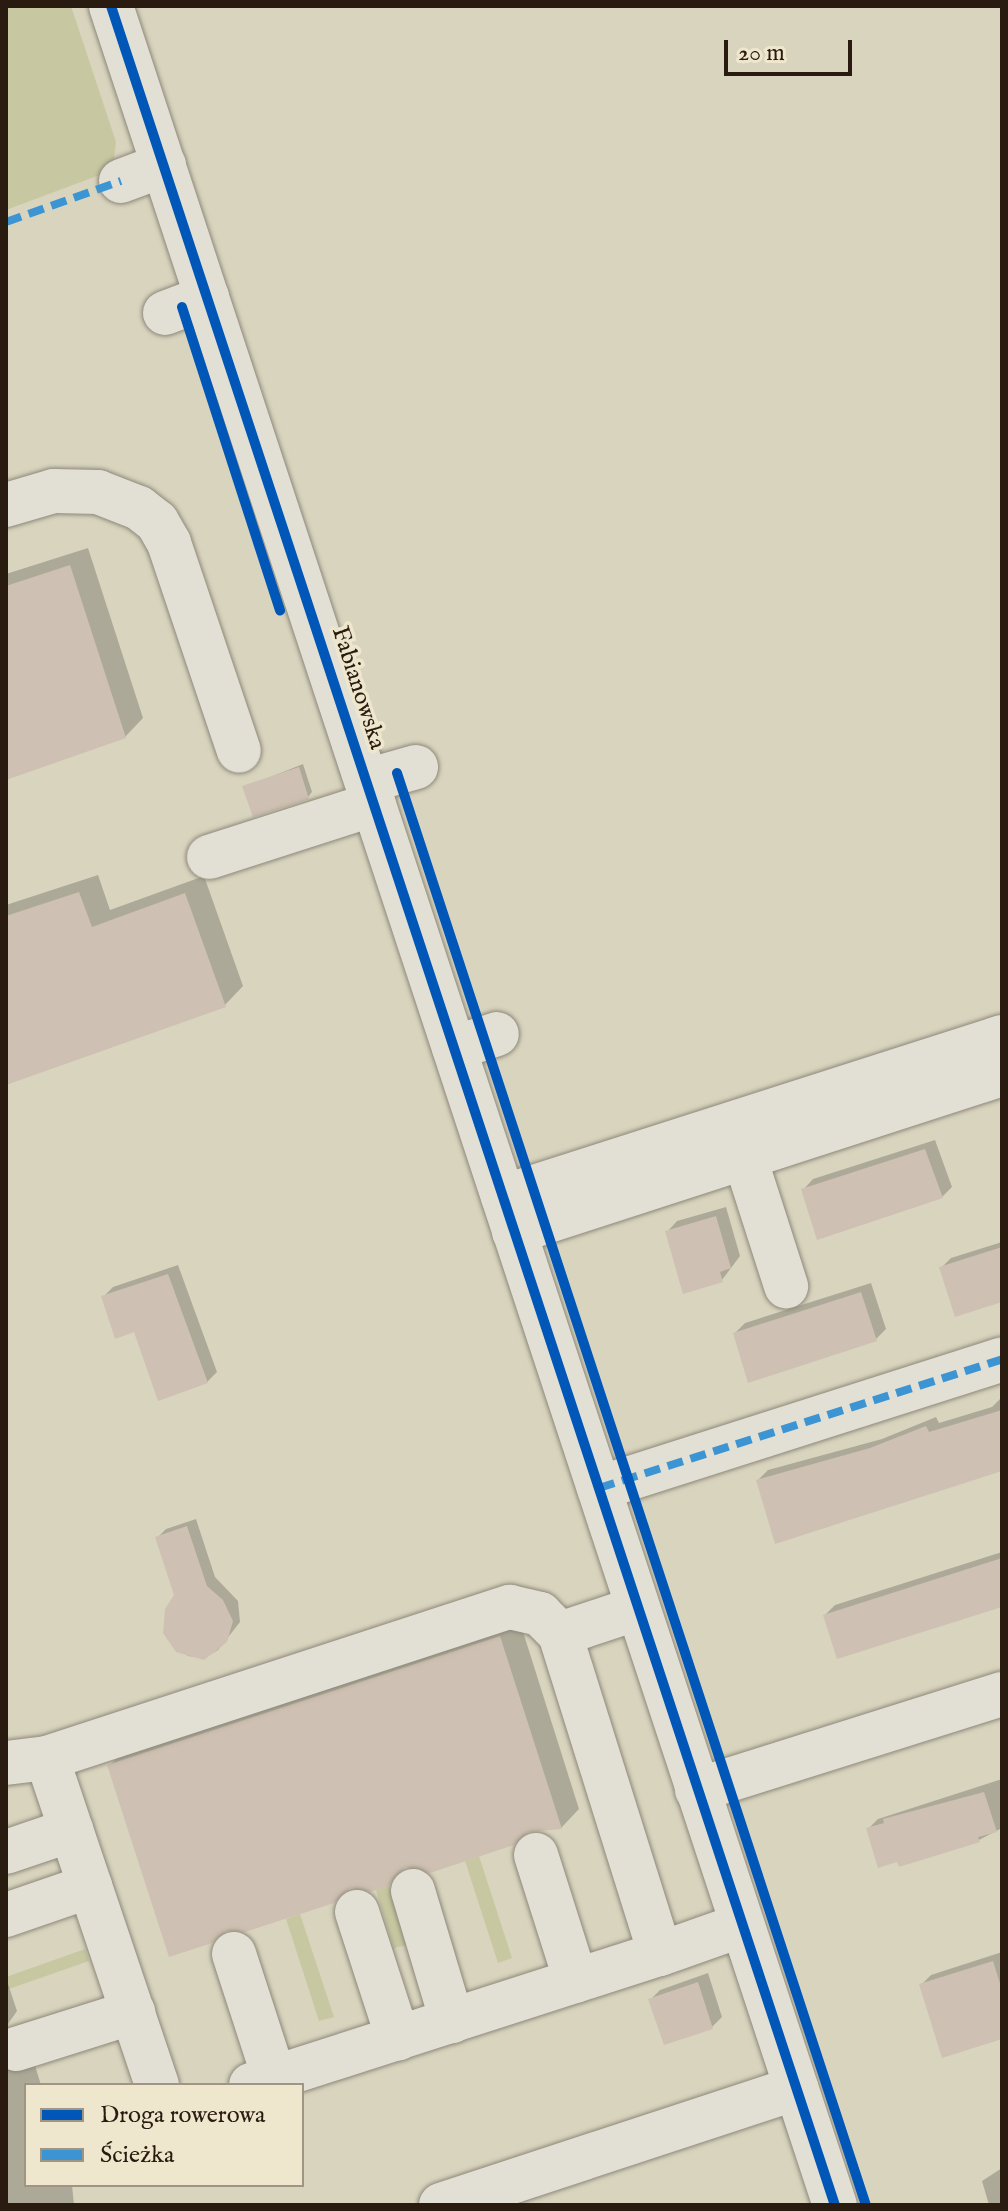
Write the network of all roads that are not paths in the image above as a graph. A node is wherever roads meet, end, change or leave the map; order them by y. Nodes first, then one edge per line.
1 (111, 6) edge
2 (164, 165) junction
3 (121, 181) dead end
4 (207, 297) junction
5 (165, 313) dead end
6 (6, 505) edge
7 (239, 751) dead end
8 (416, 767) dead end
9 (371, 793) junction
10 (209, 857) dead end
11 (497, 1034) dead end
12 (1002, 1037) edge
13 (454, 1048) junction
14 (1002, 1074) edge
15 (744, 1155) junction
16 (508, 1214) junction
17 (786, 1286) dead end
18 (1002, 1359) edge
19 (599, 1488) junction
20 (638, 1608) junction
21 (560, 1634) junction
22 (1002, 1694) edge
23 (27, 1761) edge
24 (697, 1790) junction
25 (71, 1830) junction
26 (6, 1852) edge
27 (536, 1855) dead end
28 (90, 1886) junction
29 (413, 1891) dead end
30 (357, 1912) dead end
31 (6, 1915) edge
32 (742, 1925) junction
33 (234, 1954) dead end
34 (660, 1954) junction
35 (576, 1981) junction
36 (133, 2012) junction
37 (452, 2021) junction
38 (398, 2038) junction
39 (16, 2049) dead end
40 (262, 2081) edge
41 (156, 2083) edge
42 (796, 2088) junction
43 (441, 2205) edge
44 (835, 2205) edge

1 - 2 street, Fabianowska
2 - 3 street
2 - 4 street, Fabianowska
4 - 5 street
4 - 9 street, Fabianowska
6 - 7 street
8 - 9 street
9 - 10 street
9 - 13 street, Fabianowska
11 - 13 street
12 - 16 street
13 - 16 street, Fabianowska
14 - 15 street
15 - 16 street
15 - 17 street
16 - 19 street, Fabianowska
18 - 19 street
19 - 20 street, Fabianowska
20 - 21 street
20 - 24 street, Fabianowska
21 - 23 street
21 - 34 street
22 - 24 street
23 - 25 street
24 - 32 street, Fabianowska
25 - 26 street
25 - 28 street
27 - 35 street
28 - 31 street
28 - 36 street
29 - 37 street
30 - 38 street
32 - 34 street
32 - 42 street, Fabianowska
33 - 40 street
34 - 35 street
35 - 37 street
36 - 39 street
36 - 41 street
37 - 38 street
38 - 40 street
42 - 43 street
42 - 44 street, Fabianowska

